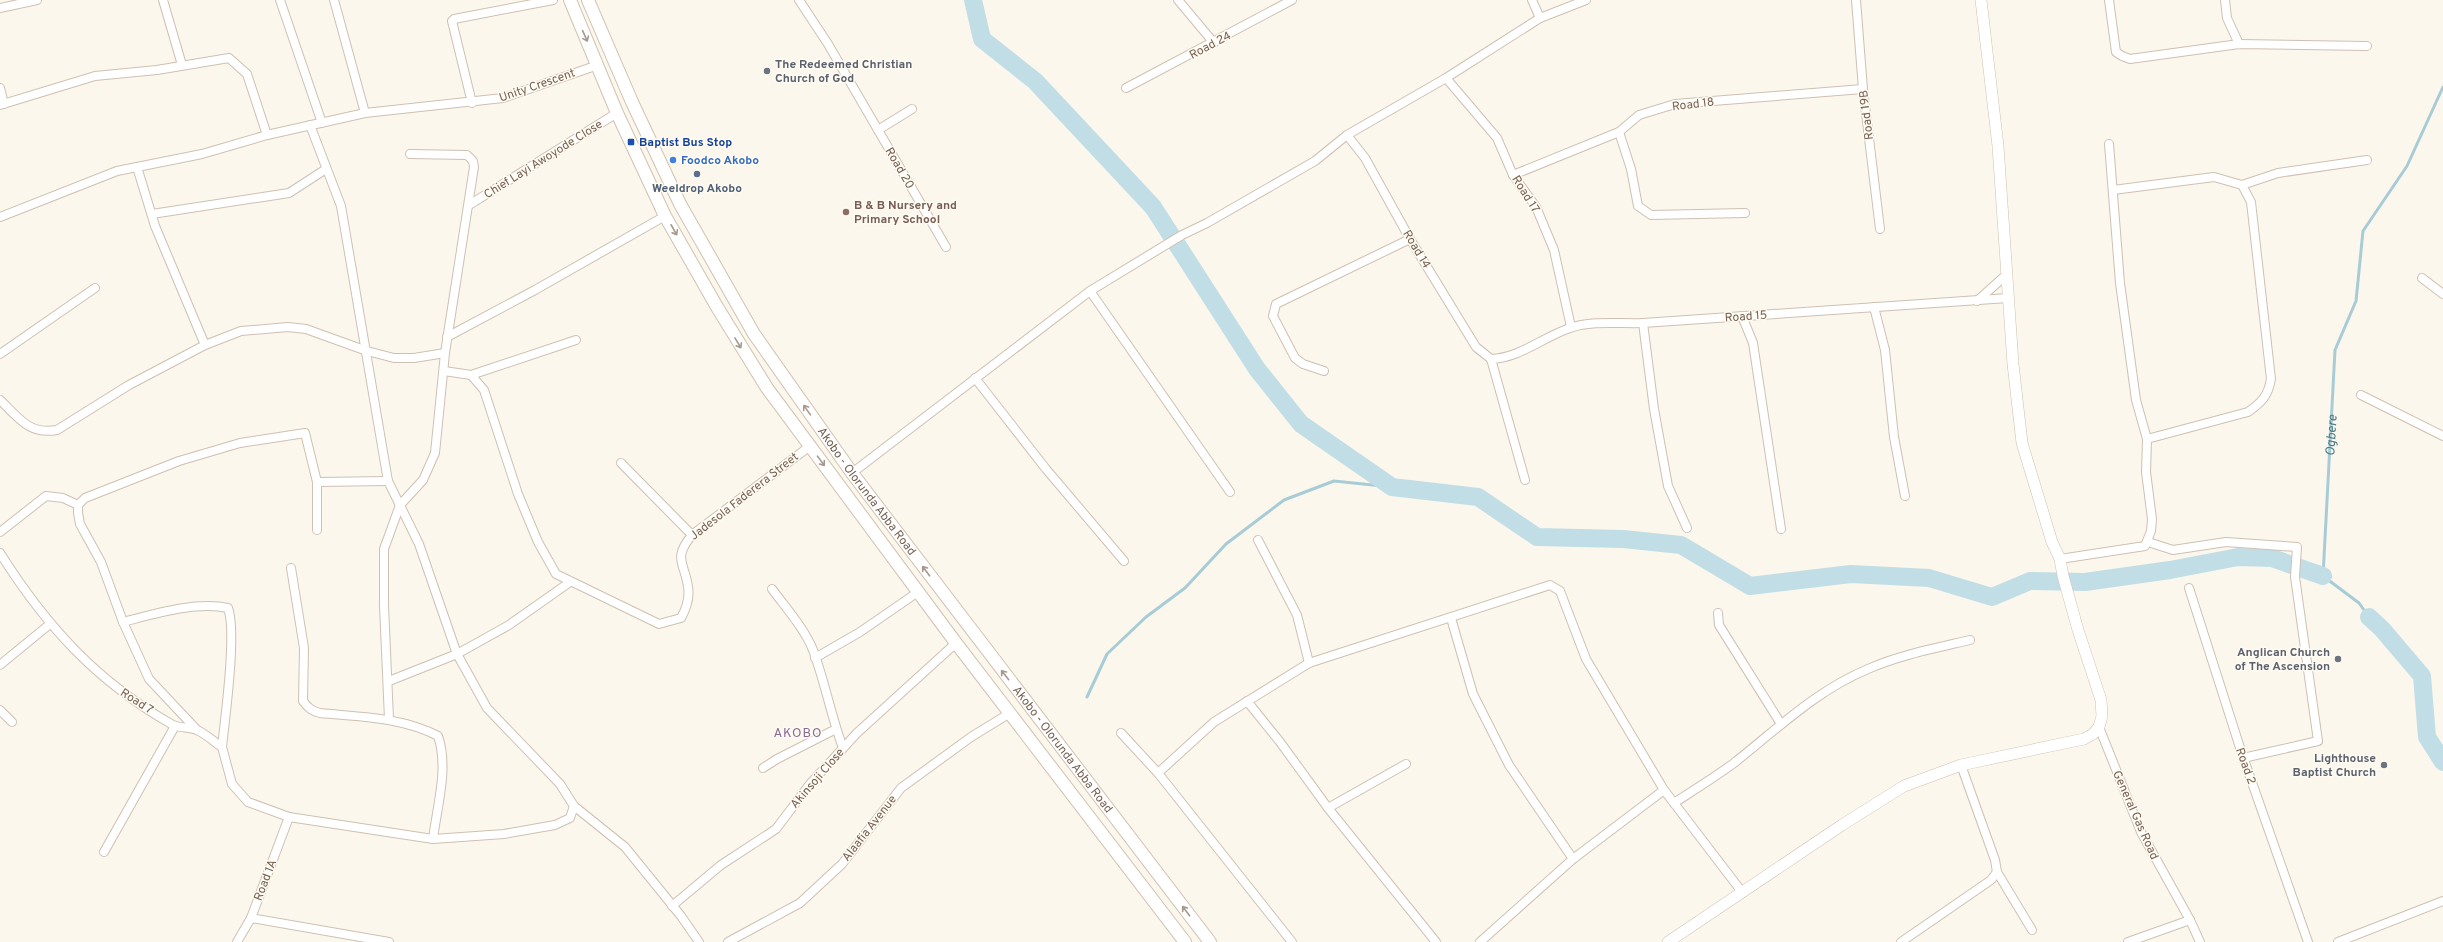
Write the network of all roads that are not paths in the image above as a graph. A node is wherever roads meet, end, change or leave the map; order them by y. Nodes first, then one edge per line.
1 (37, 0) edge
2 (163, 0) edge
3 (280, 0) edge
4 (334, 0) edge
5 (553, 0) edge
6 (570, 0) edge
7 (588, 0) edge
8 (799, 0) edge
9 (1178, 0) edge
10 (1292, 0) edge
11 (1532, 0) edge
12 (1586, 0) edge
13 (1856, 0) edge
14 (1981, 0) edge
15 (2109, 0) edge
16 (2225, 0) edge
17 (0, 8) edge
18 (1540, 18) junction
19 (1214, 43) junction
20 (2239, 44) junction
21 (2367, 46) dead end
22 (182, 65) junction
23 (598, 65) junction
24 (1446, 78) junction
25 (0, 88) edge
26 (1126, 88) dead end
27 (1863, 89) junction
28 (472, 103) junction
29 (2, 104) edge
30 (912, 109) dead end
31 (365, 113) junction
32 (617, 113) junction
33 (322, 123) junction
34 (310, 125) junction
35 (878, 130) junction
36 (1619, 132) junction
37 (267, 135) junction
38 (1347, 136) junction
39 (2109, 144) dead end
40 (410, 154) dead end
41 (2367, 160) dead end
42 (138, 166) junction
43 (326, 169) junction
44 (666, 174) junction
45 (1513, 175) junction
46 (649, 182) junction
47 (2242, 185) junction
48 (2113, 190) junction
49 (469, 205) junction
50 (1745, 213) dead end
51 (152, 214) junction
52 (665, 216) junction
53 (0, 217) edge
54 (1880, 229) dead end
55 (1410, 239) junction
56 (946, 247) dead end
57 (2006, 275) junction
58 (2422, 278) dead end
59 (95, 288) dead end
60 (1090, 291) junction
61 (2443, 294) edge
62 (2008, 298) junction
63 (1977, 301) junction
64 (1874, 307) junction
65 (1742, 316) junction
66 (1643, 323) junction
67 (1571, 327) junction
68 (447, 337) junction
69 (576, 340) dead end
70 (205, 345) junction
71 (367, 351) junction
72 (445, 352) junction
73 (0, 354) edge
74 (1491, 359) junction
75 (444, 371) junction
76 (1324, 371) dead end
77 (471, 375) junction
78 (975, 378) junction
79 (2361, 395) dead end
80 (0, 400) edge
81 (2443, 436) edge
82 (2147, 439) junction
83 (810, 446) junction
84 (621, 464) dead end
85 (852, 473) junction
86 (1525, 480) dead end
87 (388, 481) junction
88 (317, 482) junction
89 (1230, 492) dead end
90 (1905, 496) dead end
91 (78, 505) junction
92 (400, 505) junction
93 (1687, 528) dead end
94 (1781, 529) dead end
95 (317, 530) dead end
96 (0, 532) edge
97 (692, 535) junction
98 (1258, 540) dead end
99 (2148, 542) junction
100 (0, 553) edge
101 (1124, 560) dead end
102 (2061, 564) junction
103 (291, 568) dead end
104 (570, 582) junction
105 (2189, 588) dead end
106 (772, 589) dead end
107 (918, 592) junction
108 (1718, 612) dead end
109 (958, 614) junction
110 (1452, 618) junction
111 (123, 622) junction
112 (50, 624) junction
113 (943, 626) junction
114 (1970, 640) dead end
115 (956, 643) junction
116 (457, 654) junction
117 (815, 658) junction
118 (1309, 663) junction
119 (0, 665) edge
120 (389, 681) junction
121 (1247, 701) junction
122 (0, 710) edge
123 (1010, 713) junction
124 (389, 720) junction
125 (12, 722) dead end
126 (1781, 724) junction
127 (175, 726) junction
128 (2099, 727) junction
129 (836, 729) junction
130 (197, 730) junction
131 (1121, 733) dead end
132 (222, 747) junction
133 (843, 748) junction
134 (2243, 758) junction
135 (1406, 764) dead end
136 (1961, 765) junction
137 (763, 768) dead end
138 (1158, 773) junction
139 (1664, 790) junction
140 (1674, 803) junction
141 (574, 806) junction
142 (1328, 808) junction
143 (289, 817) junction
144 (433, 838) junction
145 (104, 852) dead end
146 (1573, 859) junction
147 (1997, 872) junction
148 (1742, 892) junction
149 (2443, 902) edge
150 (672, 906) junction
151 (251, 918) junction
152 (2190, 920) junction
153 (2032, 930) dead end
154 (238, 942) edge
155 (389, 942) edge
156 (699, 942) edge
157 (728, 942) edge
158 (1185, 942) edge
159 (1210, 942) edge
160 (1292, 942) edge
161 (1436, 942) edge
162 (1480, 942) edge
163 (1668, 942) edge
164 (1901, 942) edge
165 (2128, 942) edge
166 (2200, 942) edge
167 (2308, 942) edge
168 (2338, 942) edge

1 - 17 street
2 - 22 street
3 - 33 street
4 - 31 street
5 - 28 street
6 -> 23 main road, Akobo - Olorunda Abba Road
7 - 44 main road, Akobo - Olorunda Abba Road
8 - 35 street, Road 20
9 - 19 street
10 - 19 street, Road 24
11 - 18 street
12 - 18 street
13 - 27 street, Road 19B
14 - 57 street
15 - 20 street
16 - 20 street
18 - 24 street
19 - 26 street, Road 24
20 - 21 street
22 - 29 street
22 - 37 street
23 - 28 street, Unity Crescent
23 - 32 main road, Akobo - Olorunda Abba Road
24 - 38 street
24 - 45 street, Road 17
25 - 29 street
27 - 36 street, Road 18
27 - 54 street, Road 19B
28 - 31 street, Unity Crescent
30 - 35 street
31 - 33 street, Unity Crescent
32 - 46 main road, Akobo - Olorunda Abba Road
32 - 49 street, Chief Layi Awoyode Close
33 - 34 street, Unity Crescent
34 - 37 street, Unity Crescent
34 - 43 street
35 - 56 street, Road 20
36 - 45 street, Road 18
36 - 50 street
37 - 42 street, Unity Crescent
38 - 55 street, Road 14
38 - 60 street
39 - 48 street
40 - 49 street
41 - 47 street
42 - 51 street
42 - 53 street, Unity Crescent
43 - 51 street
43 - 71 street
44 - 46 main road
85 -> 44 main road, Akobo - Olorunda Abba Road
45 - 67 street, Road 17
46 - 52 main road, Akobo - Olorunda Abba Road
47 - 48 street
47 - 82 street
48 - 82 street
49 - 68 street
51 - 70 street
52 - 68 street
52 -> 83 main road, Akobo - Olorunda Abba Road
55 - 74 street, Road 14
55 - 76 street
57 - 62 street
57 - 63 street
58 - 61 street
59 - 73 street
60 - 78 street
60 - 89 street
62 - 63 street, Road 15
62 - 102 street
63 - 64 street, Road 15
64 - 65 street, Road 15
64 - 90 street
65 - 66 street, Road 15
65 - 94 street
66 - 67 street, Road 15
66 - 93 street
67 - 74 street, Road 15
68 - 72 street
69 - 77 street
70 - 71 street
70 - 80 street
71 - 72 street
71 - 87 street
72 - 75 street
74 - 86 street
75 - 77 street
75 - 92 street
77 - 104 street
78 - 85 street
78 - 101 street
79 - 81 street
82 - 99 street
83 - 97 street, Jadesola Faderera Street
83 -> 107 main road, Akobo - Olorunda Abba Road
84 - 97 street
109 -> 85 main road, Akobo - Olorunda Abba Road
87 - 88 street
87 - 92 street
88 - 91 street
88 - 95 street
91 - 96 street
91 - 111 street
92 - 116 street
92 - 120 street
97 - 104 street, Jadesola Faderera Street
98 - 118 street
99 - 102 street
99 - 134 street
100 - 112 street, Road 7
102 - 128 street
103 - 124 street
104 - 116 street
105 - 134 street, Road 2
106 - 117 street
107 - 113 main road, Akobo - Olorunda Abba Road
107 - 117 street
108 - 126 street
109 - 113 main road
159 -> 109 main road, Akobo - Olorunda Abba Road
110 - 118 street
110 - 139 street
110 - 146 street
111 - 130 street
111 - 132 street
112 - 119 street
112 - 127 street, Road 7
113 - 115 main road, Akobo - Olorunda Abba Road
114 - 126 street
115 - 123 main road, Akobo - Olorunda Abba Road
115 - 133 street, Akinsoji Close
116 - 120 street
116 - 141 street
117 - 129 street
118 - 121 street
120 - 124 street
121 - 138 street
121 - 142 street
122 - 125 street
123 - 157 street, Alaafia Avenue
123 - 158 main road, Akobo - Olorunda Abba Road
124 - 144 street
126 - 140 street
127 - 130 street, Road 7
127 - 145 street
128 - 136 street
128 - 152 street, General Gas Road
129 - 133 street
129 - 137 street
130 - 132 street, Road 7
131 - 138 street
132 - 143 street
133 - 150 street, Akinsoji Close
134 - 167 street, Road 2
135 - 142 street
136 - 147 street
136 - 148 street
138 - 160 street
139 - 140 street
139 - 146 street
140 - 148 street
141 - 144 street
141 - 150 street
142 - 161 street
143 - 144 street
143 - 151 street, Road 1A
146 - 162 street
147 - 153 street
147 - 164 street
148 - 163 street
149 - 168 street
150 - 156 street
151 - 154 street, Road 1A
151 - 155 street
152 - 165 street
152 - 166 street, General Gas Road

